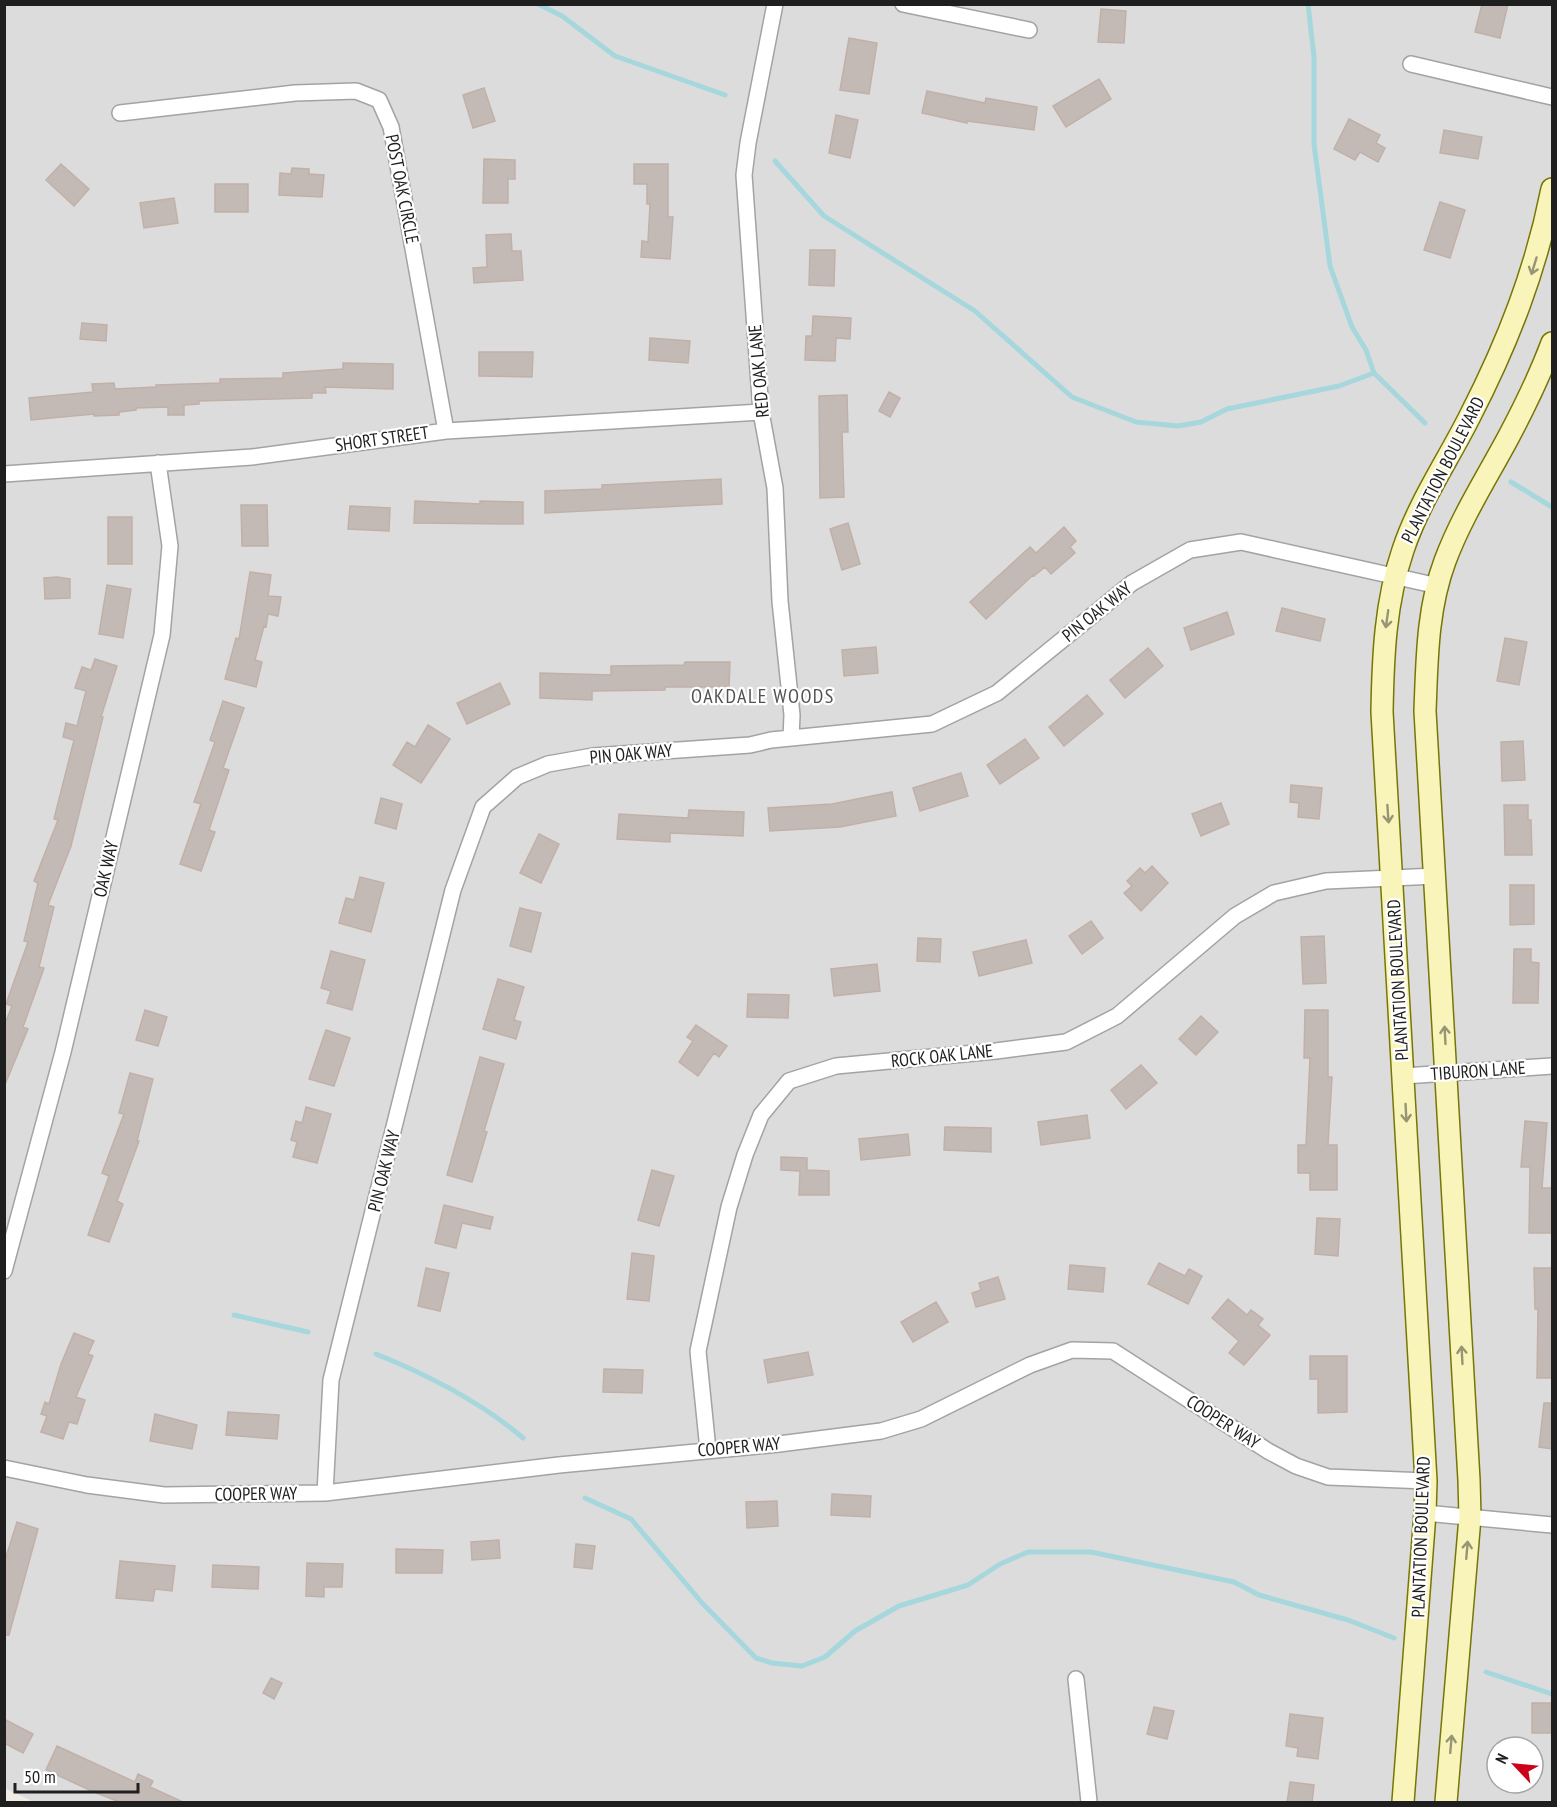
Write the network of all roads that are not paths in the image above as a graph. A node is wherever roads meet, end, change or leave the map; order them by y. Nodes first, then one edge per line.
1 (775, 4) edge
2 (903, 4) edge
3 (1029, 30) dead end
4 (1411, 64) dead end
5 (1552, 97) edge
6 (120, 113) dead end
7 (1552, 189) edge
8 (1552, 343) edge
9 (761, 412) junction
10 (446, 430) junction
11 (158, 463) junction
12 (4, 474) edge
13 (1396, 575) junction
14 (1438, 586) junction
15 (791, 738) junction
16 (1436, 876) junction
17 (1392, 879) junction
18 (1552, 1066) edge
19 (1447, 1073) junction
20 (1404, 1076) junction
21 (4, 1271) edge
22 (708, 1450) junction
23 (4, 1468) edge
24 (1426, 1481) junction
25 (325, 1493) junction
26 (1425, 1513) junction
27 (1470, 1517) junction
28 (1552, 1525) edge
29 (1076, 1679) dead end
30 (1089, 1803) edge
31 (1403, 1803) edge
32 (1446, 1803) edge

1 - 9 street, RED OAK LANE
2 - 3 street
4 - 5 street
6 - 10 street, POST OAK CIRCLE
7 -> 13 street, PLANTATION BOULEVARD
8 - 14 street
9 - 10 street, SHORT STREET
9 - 15 street, RED OAK LANE
10 - 11 street, SHORT STREET
11 - 12 street, SHORT STREET
11 - 21 street, OAK WAY
13 - 14 street, PIN OAK WAY
13 - 15 street, PIN OAK WAY
13 -> 17 street, PLANTATION BOULEVARD
14 - 16 street
15 - 25 street, PIN OAK WAY
16 - 17 street, ROCK OAK LANE
19 -> 16 street
17 - 20 street, PLANTATION BOULEVARD
17 - 22 street, ROCK OAK LANE
18 - 19 street, TIBURON LANE
19 - 20 street, TIBURON LANE
27 -> 19 street
20 -> 24 street, PLANTATION BOULEVARD
22 - 24 street, COOPER WAY
22 - 25 street, COOPER WAY
23 - 25 street, COOPER WAY
24 - 26 street, PLANTATION BOULEVARD
26 - 27 street
26 - 31 street, PLANTATION BOULEVARD
27 - 28 street
32 -> 27 street
29 - 30 street

